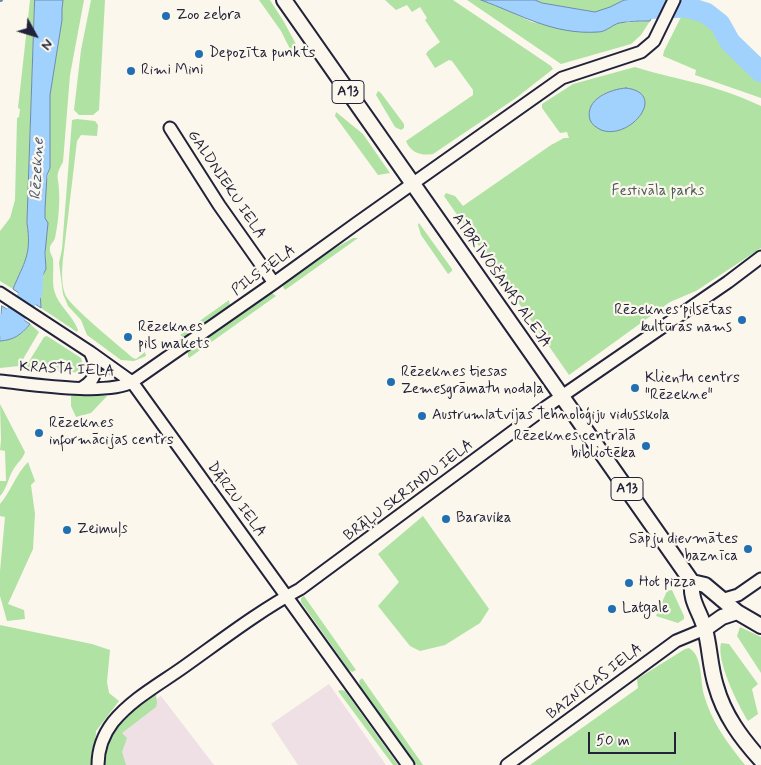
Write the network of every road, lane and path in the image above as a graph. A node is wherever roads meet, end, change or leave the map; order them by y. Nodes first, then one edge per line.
1 (284, 0) edge
2 (674, 0) edge
3 (170, 128) dead end
4 (413, 183) junction
5 (761, 257) edge
6 (274, 283) junction
7 (4, 295) edge
8 (90, 352) junction
9 (0, 381) edge
10 (132, 382) junction
11 (83, 388) junction
12 (562, 396) junction
13 (761, 579) edge
14 (692, 582) junction
15 (287, 596) junction
16 (721, 600) junction
17 (737, 612) junction
18 (761, 626) edge
19 (705, 629) junction
20 (761, 760) edge
21 (98, 765) edge
22 (408, 765) edge
23 (507, 765) edge

1 - 4 main road, ATBRĪVOŠANAS ALEJA / A13
2 - 4 street, PILS IELA
3 - 6 street, GALDNIEKU IELA
4 - 6 street, PILS IELA
4 - 12 main road, ATBRĪVOŠANAS ALEJA / A13
5 - 12 street, BRĀĻU SKRINDU IELA
6 - 10 street, PILS IELA
7 - 8 street, DĀRZU IELA
8 - 10 street, DĀRZU IELA
8 - 11 street
9 - 11 street, KRASTA IELA
10 - 11 street, KRASTA IELA
10 - 15 street, DĀRZU IELA
12 - 14 main road, ATBRĪVOŠANAS ALEJA / A13
12 - 15 street, BRĀĻU SKRINDU IELA
13 - 16 street
14 - 16 main road, ATBRĪVOŠANAS ALEJA / A13
14 - 19 main road, ATBRĪVOŠANAS ALEJA / A13
15 - 21 street, BRĀĻU SKRINDU IELA
15 - 22 street, DĀRZU IELA
16 - 17 main road, ATBRĪVOŠANAS ALEJA / A13
17 - 18 main road, ATBRĪVOŠANAS ALEJA / A13
17 - 19 main road
19 - 20 main road, ATBRĪVOŠANAS ALEJA / A13
19 - 23 street, BAZNĪCAS IELA

